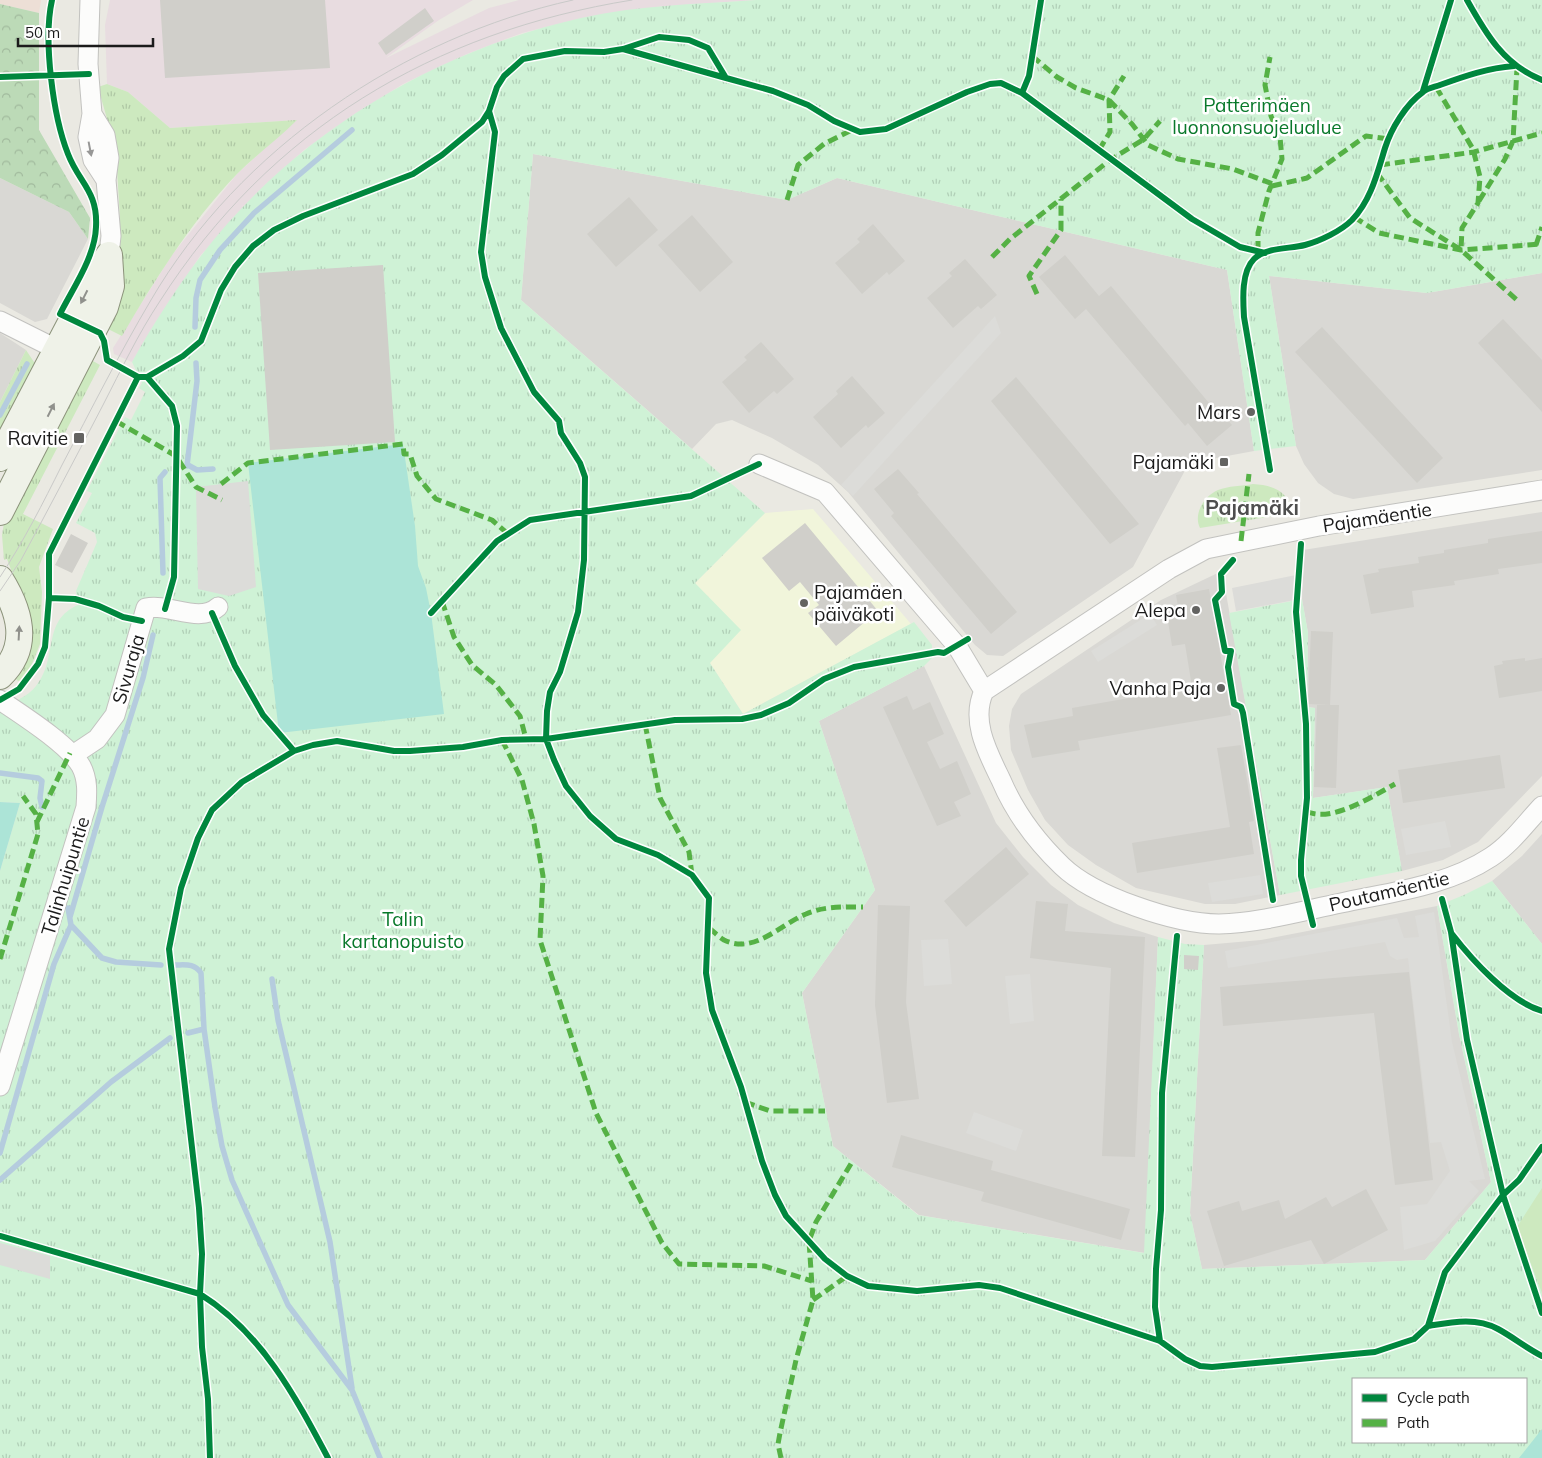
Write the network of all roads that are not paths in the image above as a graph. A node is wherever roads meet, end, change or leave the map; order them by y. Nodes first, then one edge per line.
1 (90, 0) edge
2 (109, 255) joint
3 (0, 321) edge
4 (66, 354) junction
5 (0, 458) edge
6 (759, 464) dead end
7 (1542, 490) edge
8 (0, 512) edge
9 (0, 579) edge
10 (218, 608) dead end
11 (0, 676) edge
12 (984, 691) junction
13 (0, 700) edge
14 (73, 755) junction
15 (1542, 806) edge
16 (0, 1086) edge

1 - 2 street
2 - 4 street
3 - 4 street
4 - 5 street
8 -> 4 street
6 - 12 street
7 - 12 street, Pajamäentie
11 -> 9 street
10 - 14 street, Sivuraja
12 - 15 street, Poutamäentie
13 - 14 street, Talinhuipuntie
14 - 16 street, Talinhuipuntie

